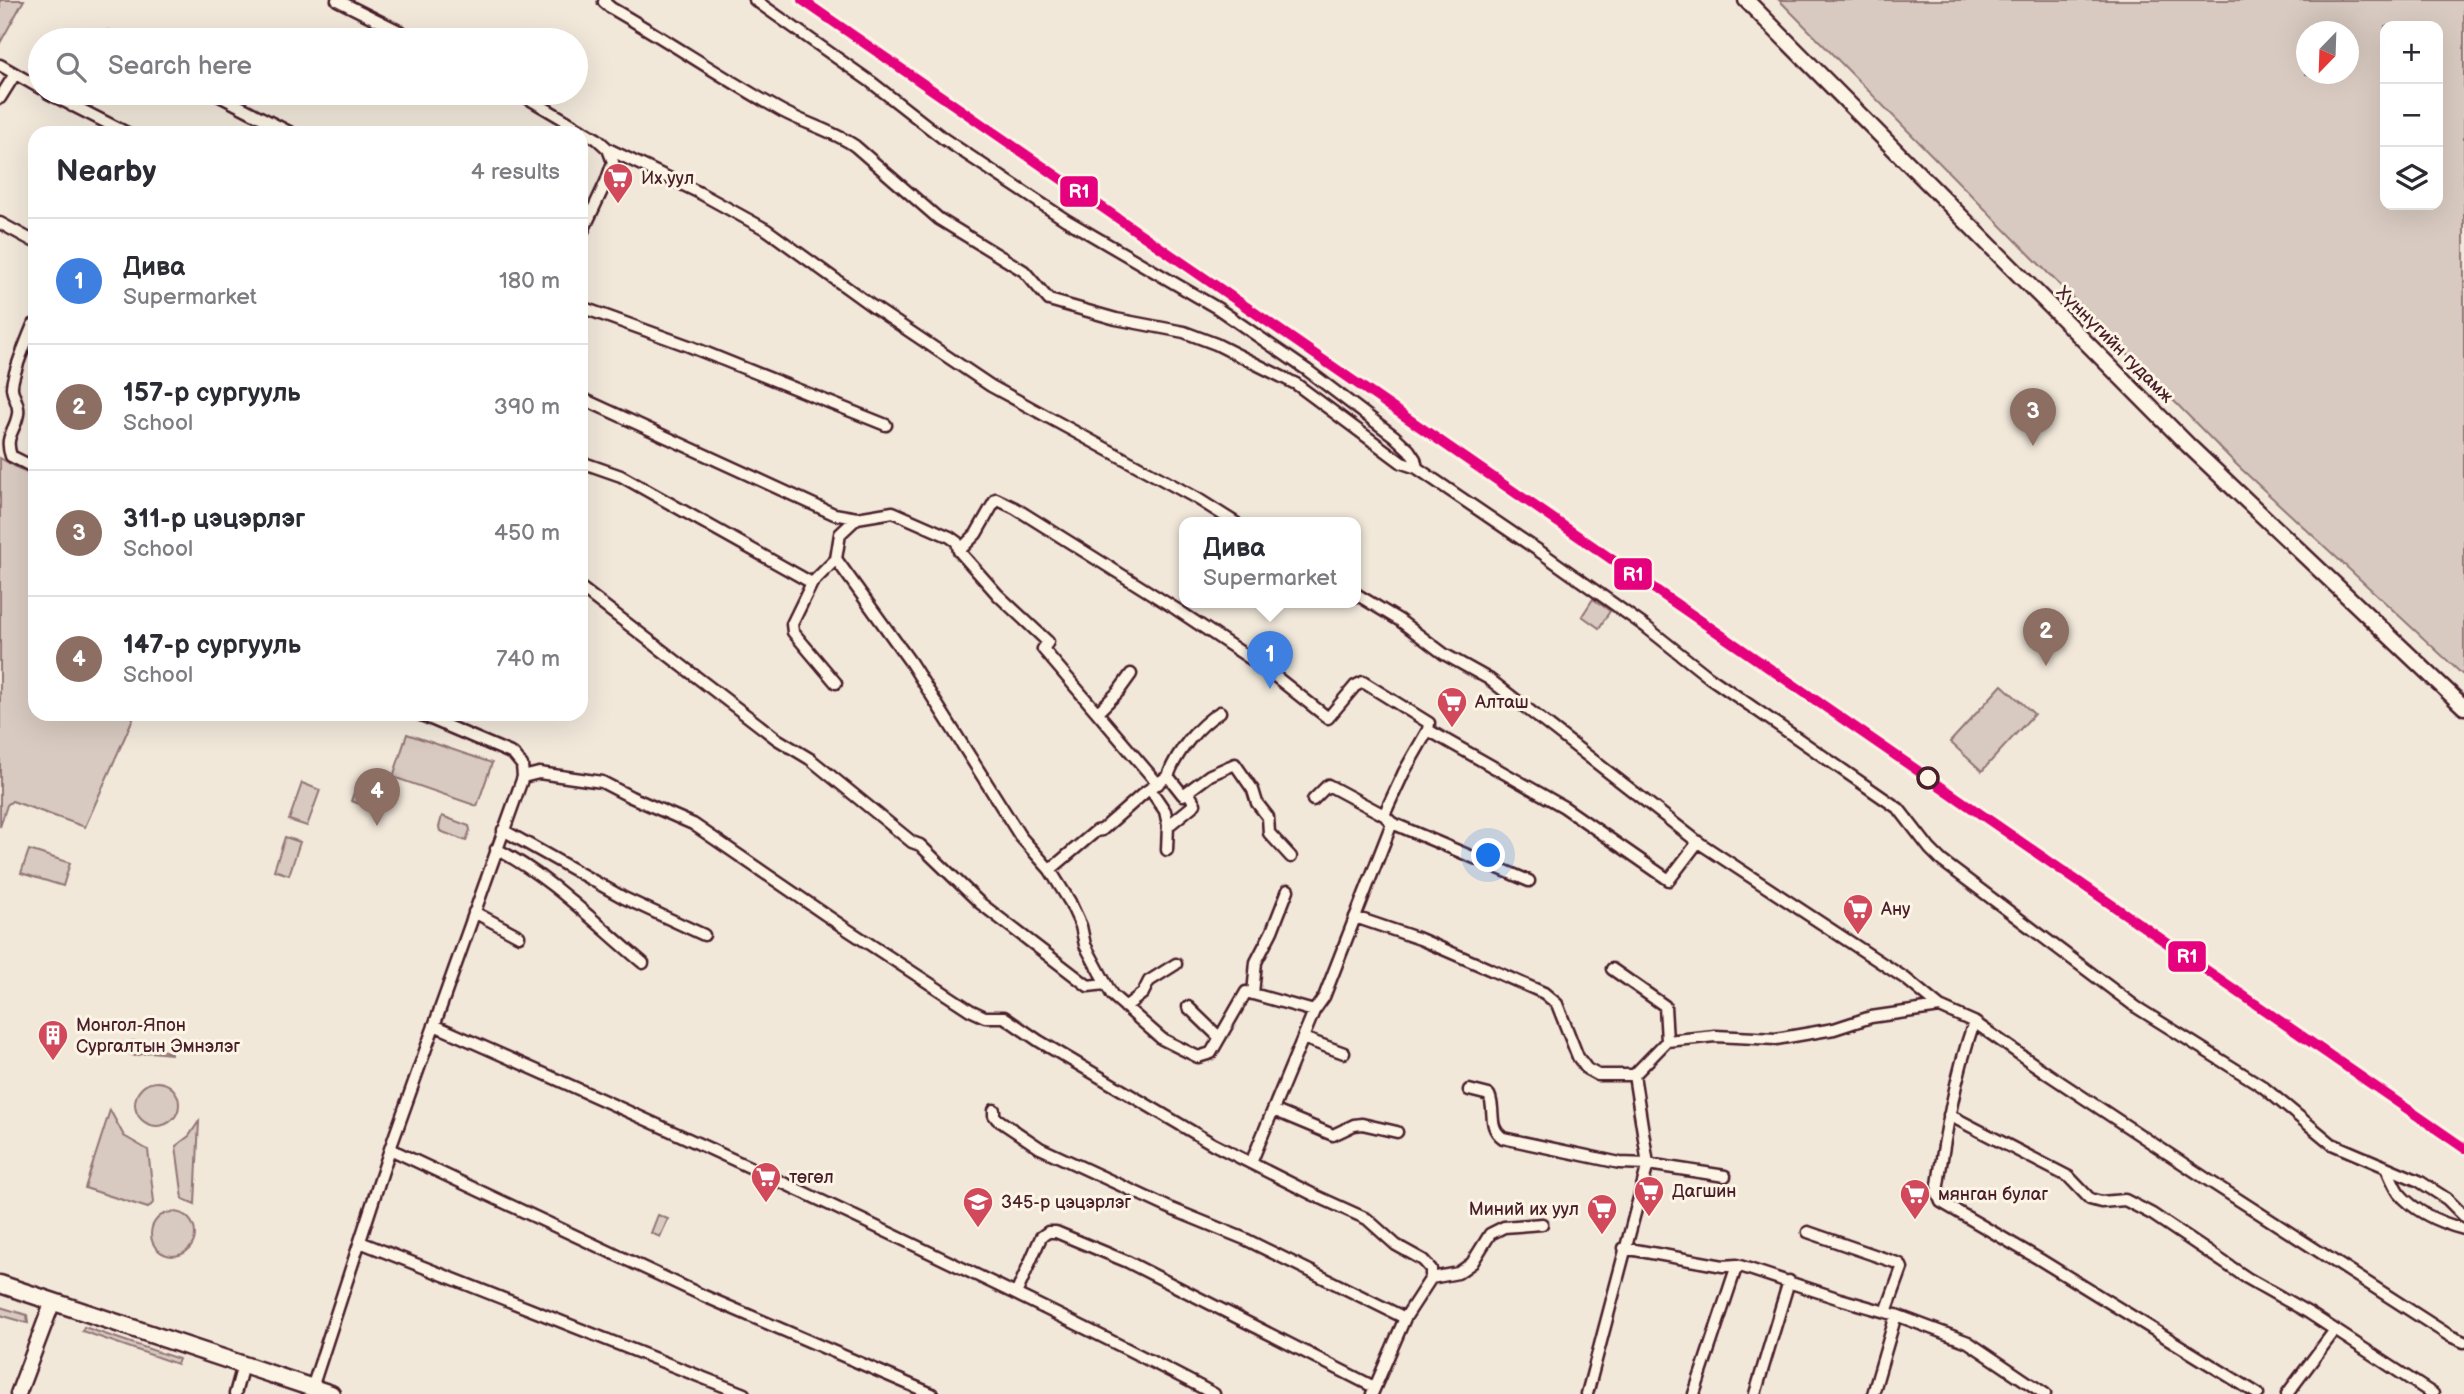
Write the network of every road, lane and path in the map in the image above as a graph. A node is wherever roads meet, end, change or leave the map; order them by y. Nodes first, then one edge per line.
1 (337, 0) edge
2 (605, 0) edge
3 (755, 0) edge
4 (1746, 0) edge
5 (393, 28) edge
6 (0, 65) edge
7 (15, 74) junction
8 (28, 81) edge
9 (0, 98) edge
10 (238, 105) edge
11 (539, 105) edge
12 (72, 106) edge
13 (113, 126) edge
14 (278, 126) edge
15 (575, 126) edge
16 (588, 134) edge
17 (608, 149) junction
18 (588, 219) edge
19 (0, 223) edge
20 (28, 238) edge
21 (588, 310) edge
22 (28, 338) edge
23 (588, 401) edge
24 (886, 425) dead end
25 (28, 464) edge
26 (588, 464) edge
27 (1417, 468) junction
28 (1226, 517) edge
29 (858, 518) junction
30 (959, 551) junction
31 (836, 559) junction
32 (811, 583) junction
33 (588, 593) edge
34 (1361, 597) edge
35 (1131, 674) dead end
36 (836, 683) dead end
37 (2464, 707) edge
38 (1098, 712) junction
39 (1220, 712) dead end
40 (435, 721) edge
41 (1428, 730) junction
42 (1168, 776) junction
43 (523, 777) junction
44 (1154, 787) junction
45 (1188, 792) junction
46 (1313, 800) dead end
47 (1388, 819) junction
48 (1168, 826) junction
49 (503, 830) junction
50 (1698, 842) junction
51 (496, 849) junction
52 (1167, 850) dead end
53 (1291, 857) dead end
54 (1049, 870) junction
55 (1529, 881) dead end
56 (1288, 890) dead end
57 (474, 912) junction
58 (1354, 917) junction
59 (704, 935) dead end
60 (519, 936) dead end
61 (643, 963) dead end
62 (1176, 964) dead end
63 (1612, 969) dead end
64 (1105, 984) junction
65 (1253, 994) junction
66 (1125, 1007) junction
67 (1188, 1007) dead end
68 (1940, 1007) junction
69 (1314, 1011) junction
70 (1975, 1022) junction
71 (434, 1025) junction
72 (1219, 1037) junction
73 (1303, 1038) junction
74 (1667, 1041) junction
75 (1344, 1053) dead end
76 (1634, 1075) junction
77 (1469, 1090) dead end
78 (994, 1110) dead end
79 (1273, 1110) junction
80 (1950, 1115) junction
81 (1397, 1132) dead end
82 (390, 1149) junction
83 (1251, 1163) junction
84 (1648, 1164) junction
85 (2386, 1167) junction
86 (1725, 1176) dead end
87 (2464, 1216) edge
88 (1542, 1224) dead end
89 (2464, 1229) edge
90 (1808, 1232) dead end
91 (360, 1242) junction
92 (1624, 1248) junction
93 (1737, 1265) junction
94 (1431, 1278) junction
95 (1789, 1281) junction
96 (0, 1284) edge
97 (1016, 1294) junction
98 (53, 1301) junction
99 (1891, 1313) junction
100 (1405, 1318) junction
101 (2335, 1330) junction
102 (2464, 1342) edge
103 (243, 1366) junction
104 (313, 1388) junction
105 (1373, 1391) edge
106 (18, 1394) edge
107 (234, 1394) edge
108 (331, 1394) edge
109 (744, 1394) edge
110 (932, 1394) edge
111 (1214, 1394) edge
112 (1587, 1394) edge
113 (1694, 1394) edge
114 (1755, 1394) edge
115 (1873, 1394) edge
116 (2045, 1394) edge
117 (2258, 1394) edge
118 (2287, 1394) edge
119 (2433, 1394) edge

1 - 5 street
2 - 27 street
3 - 27 street
4 - 37 main road, Хүннүгийн гудамж
6 - 7 street
7 - 8 street
7 - 9 street
10 - 14 street
11 - 15 street
12 - 13 street
16 - 17 street
17 - 18 street
17 - 28 street
19 - 20 street
21 - 24 street
22 - 25 street
23 - 29 street
26 - 32 street
27 - 85 street
29 - 30 street
29 - 31 street
30 - 38 street
30 - 41 street
31 - 32 street
31 - 54 street
32 - 36 street
33 - 64 street
34 - 50 street
35 - 38 street
38 - 44 street
39 - 42 street
40 - 43 street
41 - 47 street
41 - 50 street
42 - 44 street
42 - 45 street
43 - 49 street
43 - 83 street
44 - 48 street
44 - 54 street
45 - 48 street
45 - 53 street
46 - 47 street
47 - 55 street
47 - 58 street
48 - 52 street
49 - 51 street
49 - 59 street
50 - 68 street
51 - 57 street
51 - 61 street
54 - 64 street
56 - 65 street
57 - 60 street
57 - 71 street
58 - 69 street
58 - 76 street
62 - 66 street
63 - 74 street
64 - 66 street
65 - 69 street
65 - 72 street
66 - 72 street
67 - 72 street
68 - 70 street
68 - 74 street
69 - 73 street
70 - 80 street
70 - 102 street
71 - 82 street
71 - 97 street
73 - 75 street
73 - 79 street
74 - 76 street
76 - 84 street
77 - 84 street
78 - 100 street
79 - 81 street
79 - 83 street
80 - 101 street
80 - 117 street
82 - 91 street
82 - 110 street
83 - 94 street
84 - 86 street
84 - 92 street
85 - 87 street
85 - 89 street
88 - 94 street
90 - 99 street
91 - 104 street
91 - 109 street
92 - 93 street
92 - 112 street
93 - 95 street
93 - 113 street
94 - 100 street
95 - 99 street
95 - 114 street
96 - 98 highway
97 - 105 street
97 - 111 street
98 - 103 highway
98 - 106 main road
99 - 115 street
99 - 116 street
100 - 105 street
101 - 118 street
101 - 119 street
103 - 104 highway
103 - 107 street
104 - 108 highway

